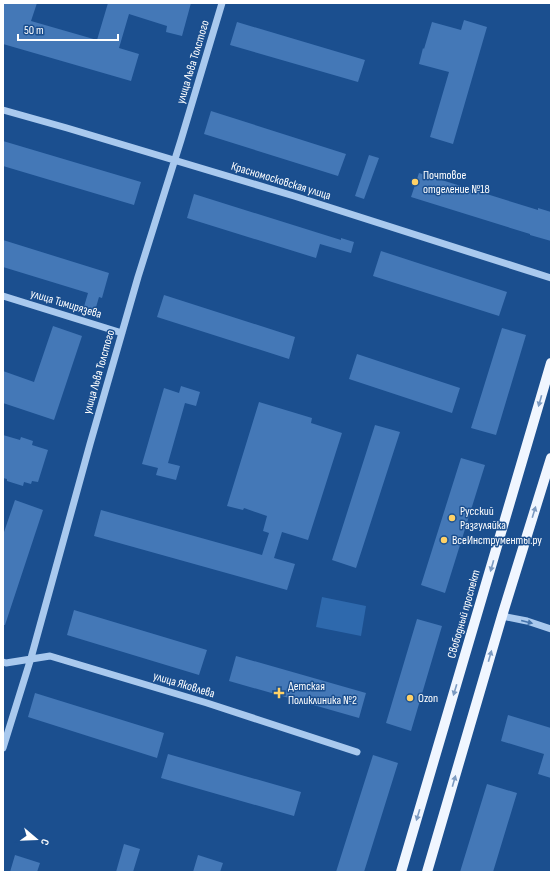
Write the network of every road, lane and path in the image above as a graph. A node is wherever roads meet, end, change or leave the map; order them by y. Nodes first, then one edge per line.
1 (222, 3) edge
2 (3, 110) edge
3 (174, 160) junction
4 (551, 278) edge
5 (3, 296) edge
6 (122, 333) junction
7 (551, 363) edge
8 (551, 458) edge
9 (502, 616) junction
10 (551, 629) edge
11 (31, 658) junction
12 (3, 662) edge
13 (3, 748) edge
14 (357, 752) dead end
15 (401, 872) edge
16 (427, 872) edge

1 - 3 street, улица Льва Толстого
2 - 3 street, Красномосковская улица
3 - 4 street, Красномосковская улица
3 - 6 street, улица Льва Толстого
5 - 6 street, улица Тимирязева
6 - 11 street, улица Льва Толстого
7 -> 15 main road, Свободный проспект
9 -> 8 main road
9 -> 10 street
16 -> 9 main road
11 - 12 street, улица Яковлева
11 - 13 street, улица Льва Толстого
11 - 14 street, улица Яковлева

